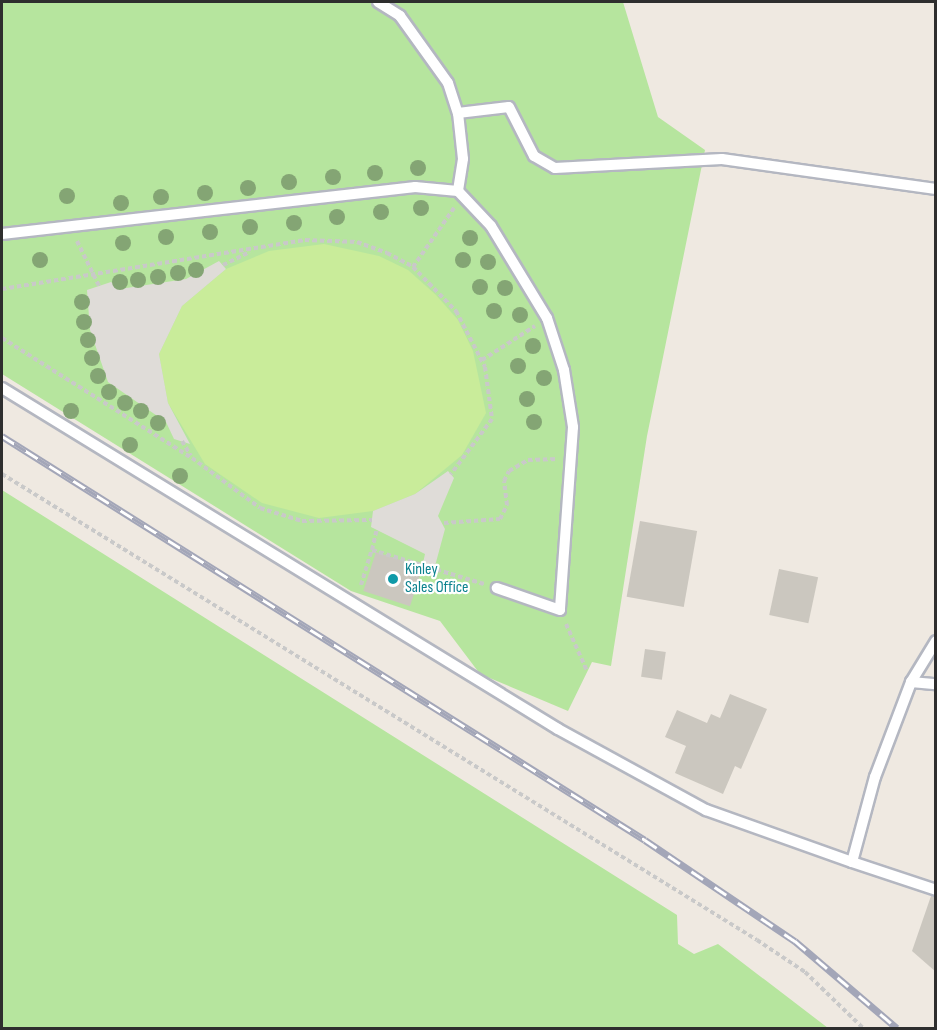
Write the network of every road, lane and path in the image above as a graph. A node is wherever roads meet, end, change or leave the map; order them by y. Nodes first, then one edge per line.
1 (378, 2) edge
2 (458, 113) junction
3 (936, 189) edge
4 (461, 193) junction
5 (75, 227) junction
6 (2, 234) edge
7 (260, 249) junction
8 (223, 265) dead end
9 (413, 267) junction
10 (93, 274) junction
11 (99, 286) dead end
12 (2, 289) edge
13 (547, 318) junction
14 (2, 338) edge
15 (482, 360) junction
16 (2, 388) edge
17 (182, 441) dead end
18 (192, 458) junction
19 (573, 460) junction
20 (2, 474) edge
21 (451, 474) dead end
22 (372, 520) dead end
23 (444, 523) dead end
24 (377, 529) dead end
25 (372, 550) junction
26 (361, 585) dead end
27 (497, 588) joint
28 (560, 609) junction
29 (936, 641) edge
30 (587, 671) dead end
31 (911, 682) junction
32 (936, 684) edge
33 (852, 862) junction
34 (936, 890) edge
35 (863, 1029) edge

1 - 2 lane
2 - 3 lane
2 - 4 lane
4 - 5 lane
4 - 9 path
4 - 13 lane
5 - 6 lane
5 - 10 path
7 - 8 path
7 - 9 path
7 - 10 path
9 - 15 path
10 - 11 path
10 - 12 path
13 - 15 path
13 - 19 lane
14 - 18 path
15 - 21 path
16 - 33 lane
17 - 18 path
18 - 22 path
19 - 23 path
19 - 28 lane
20 - 35 path
24 - 25 path
25 - 26 path
25 - 27 path
27 - 28 lane
28 - 30 path
29 - 31 lane
31 - 32 lane
31 - 33 lane
33 - 34 lane

